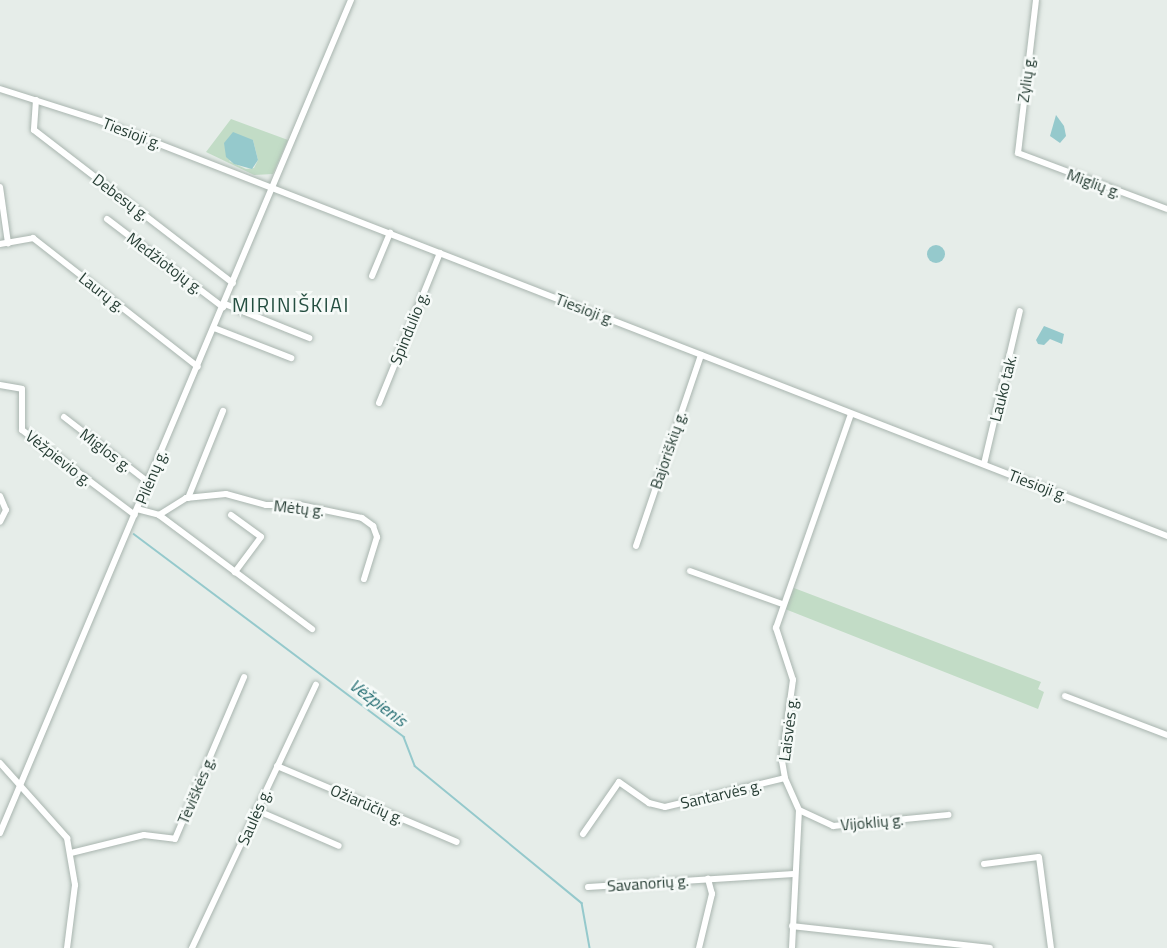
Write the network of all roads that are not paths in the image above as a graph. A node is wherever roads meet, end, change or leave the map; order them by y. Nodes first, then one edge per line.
1 (351, 0) edge
2 (1036, 0) edge
3 (0, 89) edge
4 (36, 100) junction
5 (1021, 157) joint
6 (0, 187) edge
7 (273, 187) junction
8 (1167, 209) edge
9 (107, 219) dead end
10 (390, 233) junction
11 (9, 243) junction
12 (0, 244) edge
13 (440, 253) junction
14 (372, 276) dead end
15 (234, 283) junction
16 (224, 306) junction
17 (1020, 312) dead end
18 (214, 328) junction
19 (309, 338) dead end
20 (701, 355) junction
21 (291, 358) dead end
22 (198, 367) junction
23 (0, 385) edge
24 (379, 403) dead end
25 (223, 411) dead end
26 (851, 414) junction
27 (64, 417) dead end
28 (984, 464) junction
29 (148, 482) junction
30 (0, 496) edge
31 (188, 498) junction
32 (136, 512) junction
33 (159, 515) junction
34 (231, 515) dead end
35 (0, 522) edge
36 (1167, 536) edge
37 (636, 546) dead end
38 (690, 571) dead end
39 (235, 572) junction
40 (364, 579) dead end
41 (782, 604) junction
42 (312, 630) dead end
43 (244, 677) dead end
44 (316, 685) dead end
45 (1065, 696) dead end
46 (1167, 735) edge
47 (0, 763) edge
48 (277, 766) junction
49 (785, 778) junction
50 (20, 787) junction
51 (256, 810) junction
52 (800, 810) junction
53 (948, 815) dead end
54 (0, 833) edge
55 (583, 834) dead end
56 (457, 842) dead end
57 (339, 846) dead end
58 (72, 853) junction
59 (984, 864) dead end
60 (794, 874) junction
61 (708, 879) junction
62 (588, 887) dead end
63 (792, 926) junction
64 (67, 948) edge
65 (192, 948) edge
66 (699, 948) edge
67 (792, 948) edge
68 (990, 948) edge
69 (1051, 948) edge

1 - 7 street, Pilėnų g.
2 - 5 street, Zylių g.
3 - 4 street, Tiesioji g.
4 - 7 street, Tiesioji g.
4 - 15 street, Debesų g.
5 - 8 street, Miglių g.
6 - 11 street
7 - 10 street, Tiesioji g.
7 - 15 street, Pilėnų g.
9 - 16 street, Medžiotojų g.
10 - 13 street, Tiesioji g.
10 - 14 street
11 - 12 street, Laurų g.
11 - 22 street, Laurų g.
13 - 20 street, Tiesioji g.
13 - 24 street, Spindulio g.
15 - 16 street, Pilėnų g.
16 - 18 street, Pilėnų g.
16 - 19 street, Medžiotojų g.
17 - 28 street, Lauko tak.
18 - 21 street
18 - 22 street, Pilėnų g.
20 - 26 street, Tiesioji g.
20 - 37 street, Bajoriškių g.
22 - 29 street, Pilėnų g.
23 - 32 street, Vėžpievio g.
25 - 31 street
26 - 28 street, Tiesioji g.
26 - 41 street, Laisvės g.
27 - 29 street, Miglos g.
28 - 36 street, Tiesioji g.
29 - 32 street, Pilėnų g.
30 - 35 street
31 - 33 street, Mėtų g.
31 - 40 street, Mėtų g.
32 - 33 street
32 - 50 street, Pilėnų g.
33 - 39 street
34 - 39 street
38 - 41 street
39 - 42 street
41 - 49 street, Laisvės g.
43 - 58 street, Tėviškės g.
44 - 48 street, Saulės g.
45 - 46 street
47 - 50 street
48 - 51 street, Saulės g.
48 - 56 street, Ožiarūčių g.
49 - 52 street, Laisvės g.
49 - 55 street, Santarvės g.
50 - 54 street, Pilėnų g.
50 - 58 street
51 - 57 street
51 - 65 street, Saulės g.
52 - 53 street, Vijoklių g.
52 - 60 street
58 - 64 street
59 - 69 street
60 - 61 street
60 - 63 street
61 - 62 street, Savanorių g.
61 - 66 street, Savanorių g.
63 - 67 street
63 - 68 street

